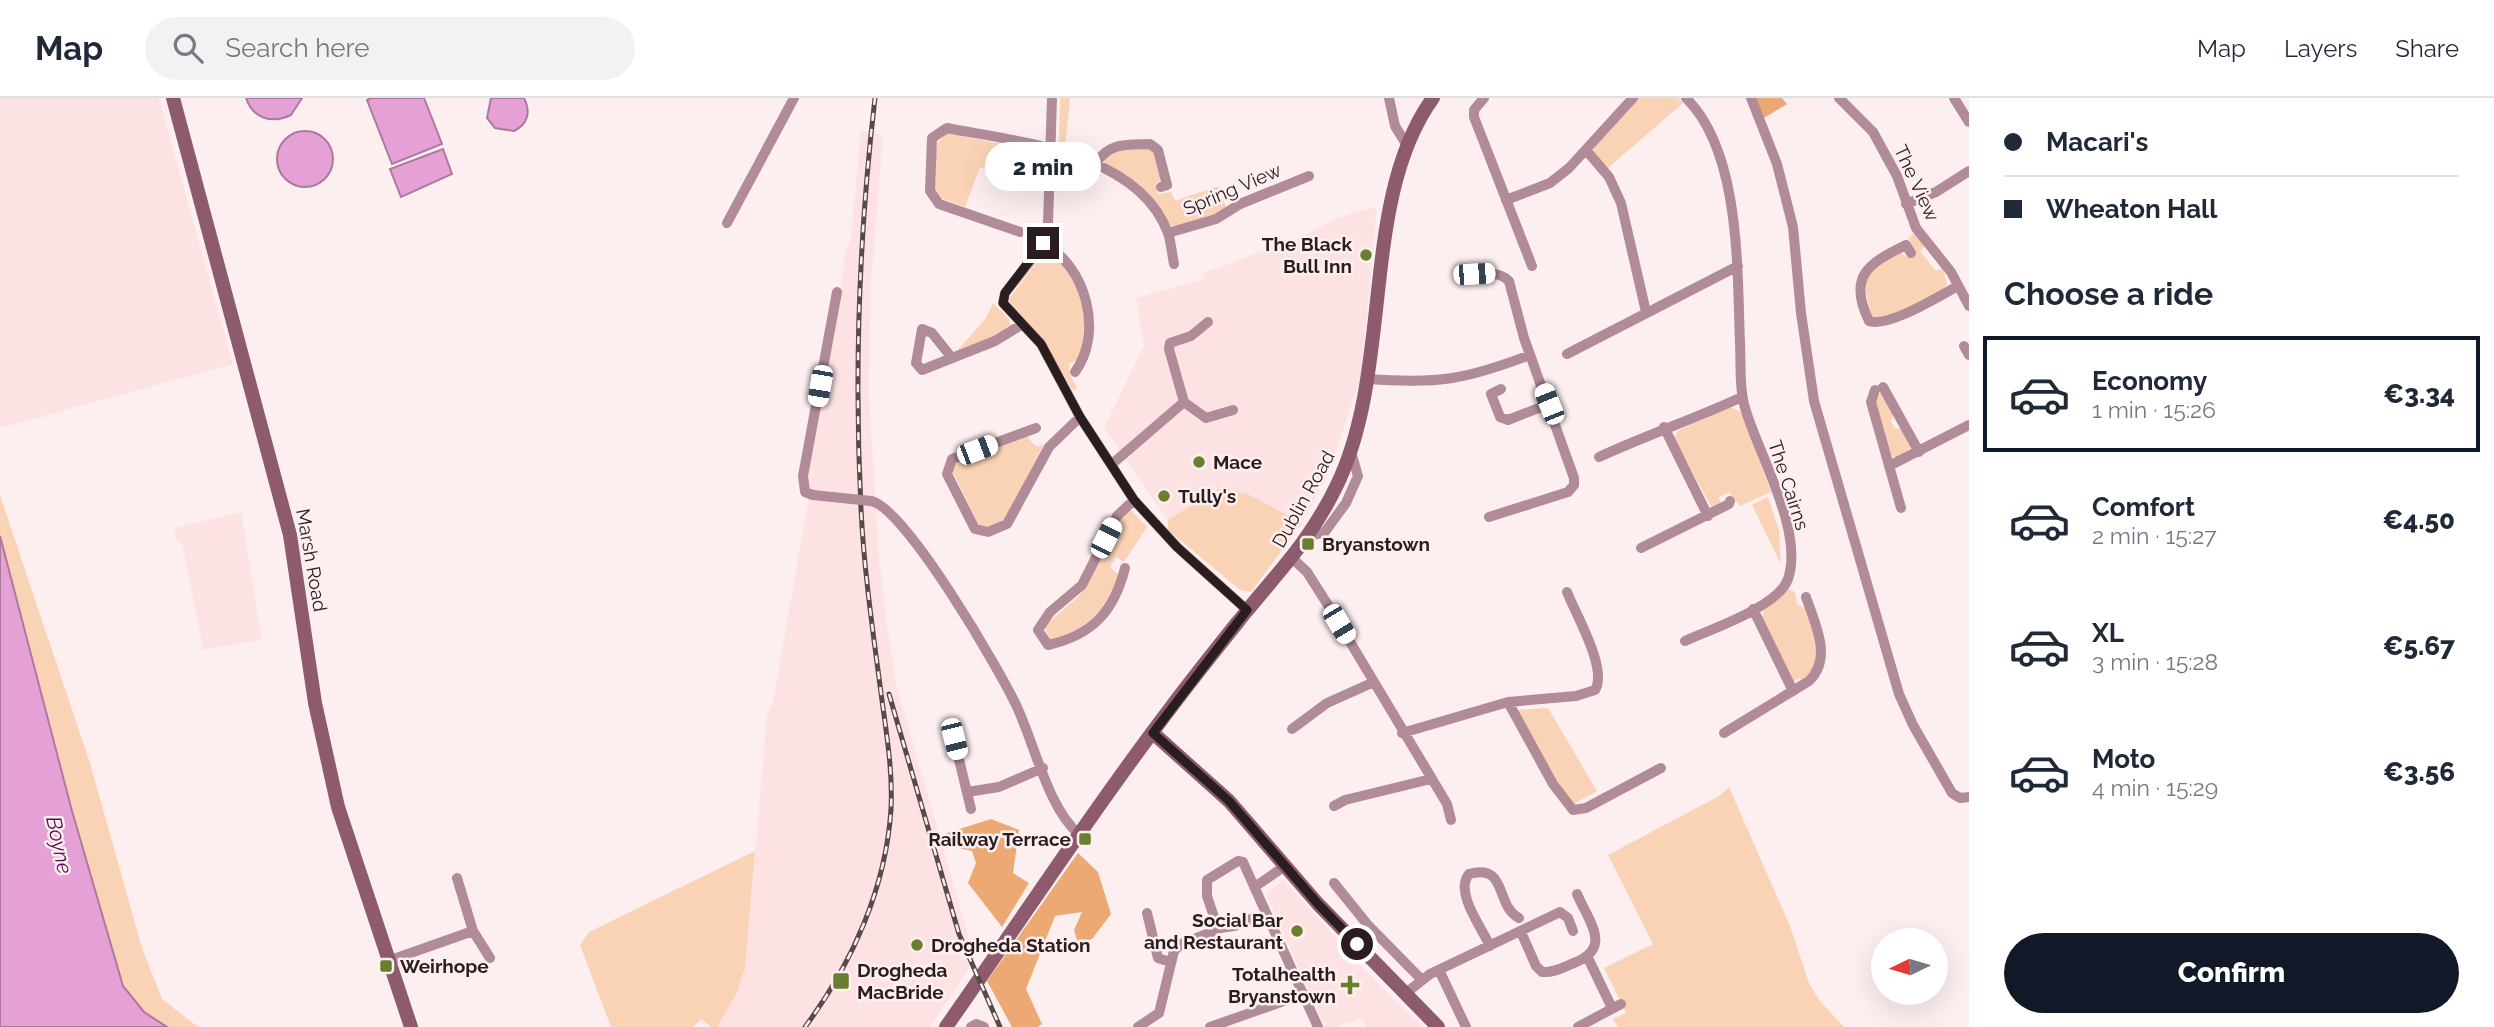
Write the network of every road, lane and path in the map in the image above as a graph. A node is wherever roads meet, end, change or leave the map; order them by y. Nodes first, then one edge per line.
1 (173, 98) edge
2 (794, 98) edge
3 (1052, 98) edge
4 (1389, 98) edge
5 (1433, 98) edge
6 (1484, 98) edge
7 (1633, 98) edge
8 (1686, 98) edge
9 (1751, 98) edge
10 (1839, 98) edge
11 (1969, 99) edge
12 (1956, 101) edge
13 (1969, 122) edge
14 (1408, 147) junction
15 (1050, 150) junction
16 (1587, 150) junction
17 (1096, 163) junction
18 (1969, 171) edge
19 (1309, 176) dead end
20 (1161, 187) dead end
21 (1506, 200) junction
22 (1906, 204) junction
23 (727, 223) dead end
24 (1020, 232) dead end
25 (1168, 233) junction
26 (1043, 243) junction
27 (1911, 253) dead end
28 (1174, 264) dead end
29 (1532, 266) dead end
30 (1738, 266) junction
31 (1465, 277) dead end
32 (1958, 286) junction
33 (837, 292) dead end
34 (1969, 306) edge
35 (1646, 312) junction
36 (1208, 322) dead end
37 (1021, 325) junction
38 (1567, 354) dead end
39 (1530, 355) junction
40 (952, 358) dead end
41 (1075, 372) dead end
42 (1368, 379) junction
43 (1501, 389) dead end
44 (1742, 397) junction
45 (1184, 401) junction
46 (1549, 404) junction
47 (1233, 410) dead end
48 (1080, 417) junction
49 (1969, 425) edge
50 (1664, 427) junction
51 (1036, 428) dead end
52 (1919, 452) junction
53 (1599, 457) dead end
54 (1112, 464) junction
55 (1888, 466) junction
56 (1134, 500) junction
57 (1730, 501) dead end
58 (1901, 508) dead end
59 (1708, 516) junction
60 (1489, 517) dead end
61 (1641, 548) dead end
62 (1293, 559) junction
63 (1125, 568) dead end
64 (1567, 592) dead end
65 (1806, 597) dead end
66 (1753, 609) junction
67 (1247, 610) junction
68 (1685, 641) dead end
69 (1374, 682) junction
70 (1793, 691) junction
71 (1508, 702) junction
72 (1292, 729) dead end
73 (1153, 733) junction
74 (1402, 733) junction
75 (1724, 733) dead end
76 (954, 739) dead end
77 (1042, 768) junction
78 (1661, 768) dead end
79 (1431, 779) junction
80 (967, 792) junction
81 (1969, 797) edge
82 (1334, 806) dead end
83 (971, 809) dead end
84 (1451, 820) dead end
85 (1080, 835) junction
86 (1286, 866) junction
87 (457, 878) dead end
88 (1334, 883) dead end
89 (1256, 886) junction
90 (1577, 894) dead end
91 (1147, 913) dead end
92 (1256, 916) dead end
93 (1519, 918) dead end
94 (1213, 929) junction
95 (473, 931) junction
96 (1573, 931) dead end
97 (1521, 932) junction
98 (1490, 946) junction
99 (490, 958) dead end
100 (1588, 958) junction
101 (388, 961) junction
102 (1170, 962) junction
103 (1439, 970) junction
104 (1421, 979) junction
105 (1406, 993) junction
106 (1304, 994) junction
107 (411, 1027) edge
108 (946, 1027) edge
109 (971, 1027) edge
110 (984, 1027) edge
111 (1138, 1027) edge
112 (1210, 1027) edge
113 (1318, 1027) edge
114 (1438, 1027) edge
115 (1466, 1027) edge
116 (1578, 1027) edge

1 - 101 main road, Marsh Road
2 - 23 street
3 - 15 street
4 - 14 street
5 - 14 main road, Dublin Road
6 - 21 street
7 - 16 street
8 - 30 street, The Cairns
9 - 81 street
10 - 22 street, The View
11 - 12 street
12 - 13 street
14 - 42 main road, Dublin Road
15 - 17 street, Spring View
15 - 24 street, Spring View
15 - 26 street
16 - 21 street
16 - 35 street
17 - 20 street, Spring View
17 - 25 street, Spring View
18 - 22 street
19 - 25 street, Spring View
21 - 29 street
22 - 32 street, The View
25 - 28 street, Spring View
26 - 37 street
26 - 41 street
27 - 32 street, The View
30 - 35 street
30 - 44 street, The Cairns
31 - 39 street
32 - 34 street, The View
33 - 77 street, bridge
35 - 38 street
36 - 45 street
37 - 40 street
37 - 48 street
39 - 42 street
39 - 46 street
42 - 62 main road, Dublin Road
43 - 46 street
44 - 50 street
44 - 66 street, The Cairns
45 - 47 street
45 - 54 street
46 - 60 street
48 - 51 street
48 - 54 street
49 - 52 street
50 - 53 street
50 - 59 street
52 - 55 street
52 - 55 street
54 - 56 street
55 - 58 street
56 - 63 street
56 - 67 street
57 - 59 street
59 - 61 street
62 - 67 main road, Dublin Road
62 - 69 street
64 - 71 street
65 - 70 street
66 - 68 street, The Cairns
66 - 70 street
67 - 73 main road, Dublin Road
69 - 72 street
69 - 74 street
70 - 75 street
71 - 74 street
71 - 78 street
73 - 85 main road, Dublin Road
73 - 86 main road
74 - 79 street
76 - 80 street
77 - 80 street
77 - 85 street
79 - 82 street
79 - 84 street
80 - 83 street
85 - 108 main road, Dublin Road
86 - 89 street
86 - 105 main road
87 - 95 street
88 - 104 street
89 - 94 street
89 - 106 street
90 - 100 street
91 - 102 street
92 - 94 street
93 - 98 street
94 - 102 street
95 - 99 street
95 - 101 street
96 - 97 street
97 - 98 street
97 - 100 street
98 - 103 street
100 - 116 street
101 - 107 main road, Marsh Road
102 - 111 street
103 - 104 street
103 - 115 street
104 - 105 street
105 - 114 main road
106 - 112 street
106 - 113 street
109 - 110 street

